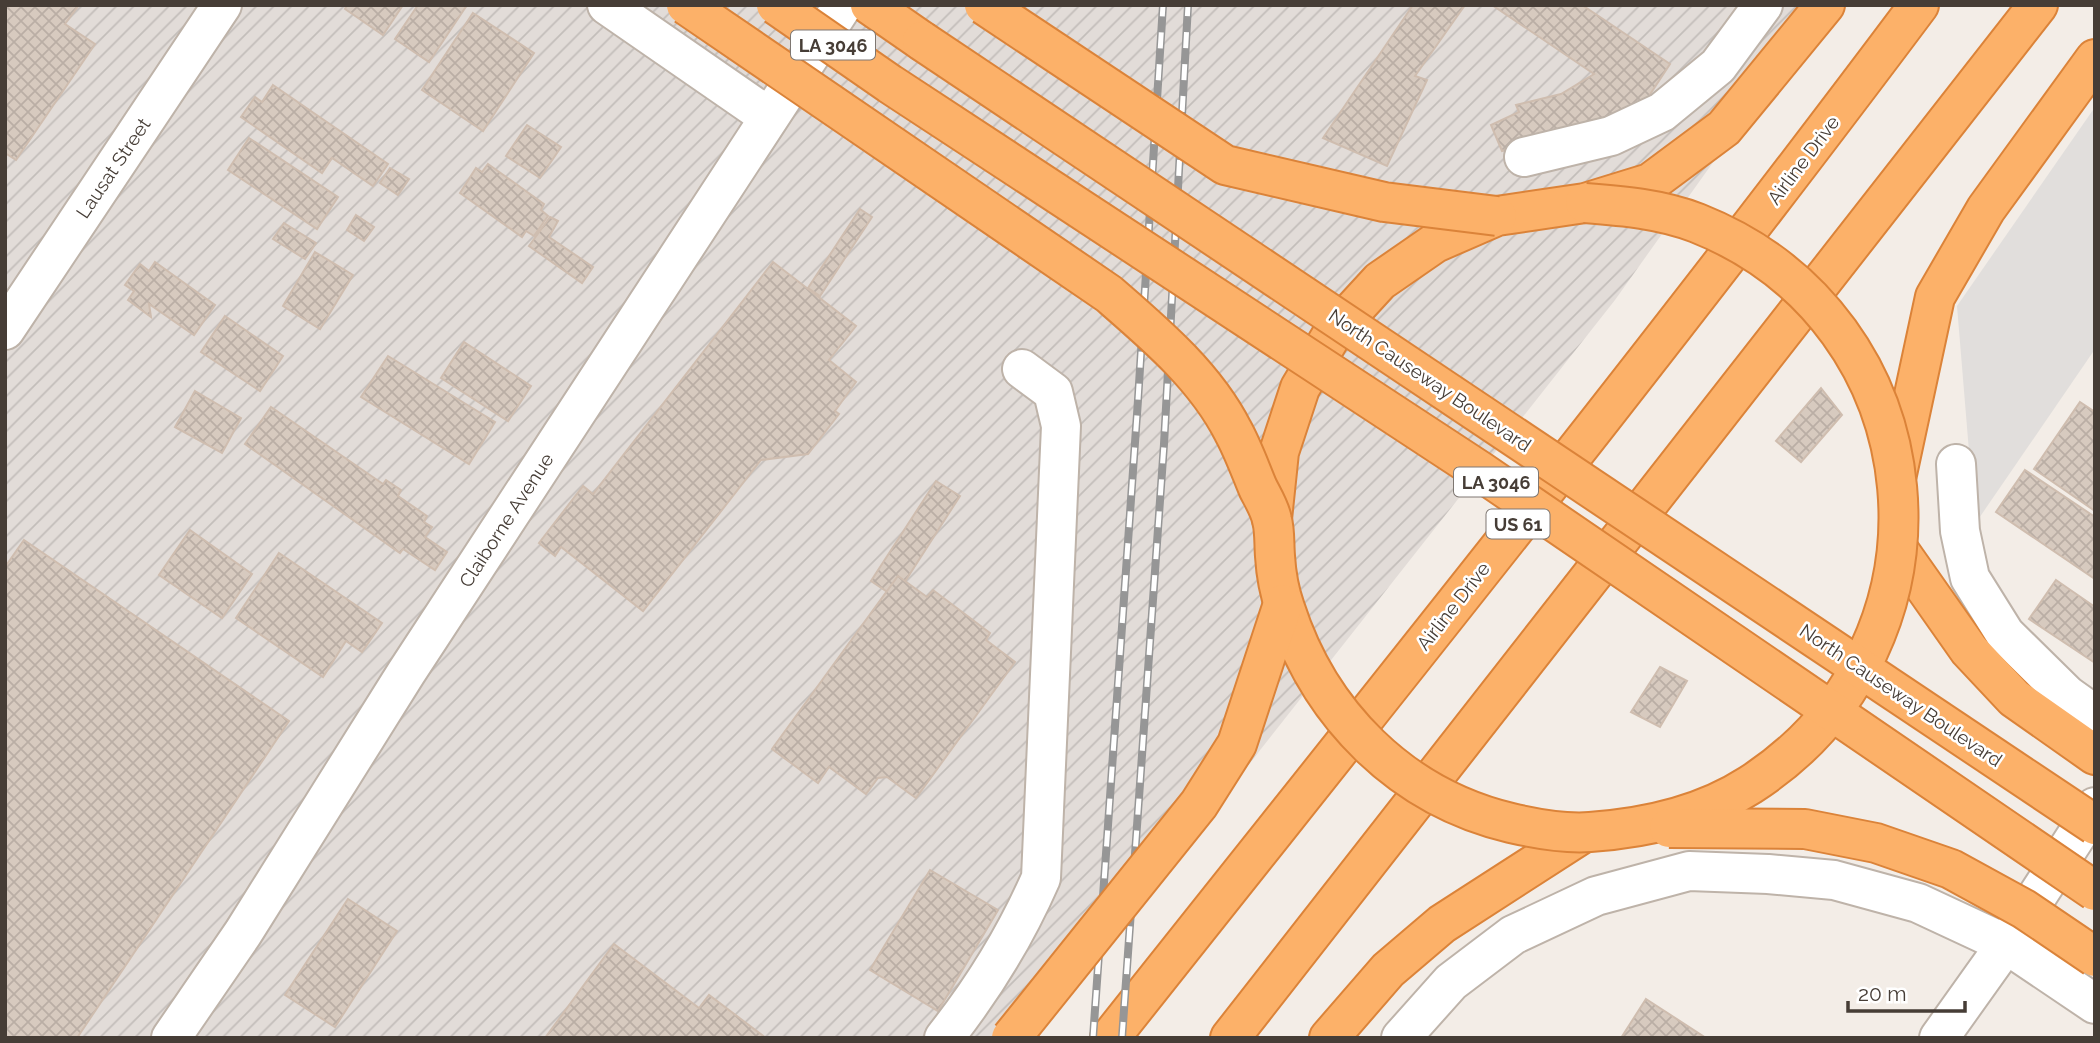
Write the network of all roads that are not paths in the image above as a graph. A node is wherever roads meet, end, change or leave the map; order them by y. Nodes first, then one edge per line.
1 (222, 5) edge
2 (607, 5) edge
3 (686, 5) edge
4 (776, 5) edge
5 (843, 5) edge
6 (870, 5) edge
7 (984, 5) edge
8 (1825, 5) edge
9 (1919, 5) edge
10 (2038, 5) edge
11 (1749, 10) edge
12 (2095, 59) edge
13 (769, 117) junction
14 (1524, 157) dead end
15 (1584, 203) junction
16 (1497, 216) junction
17 (5, 330) edge
18 (1022, 369) dead end
19 (1956, 464) dead end
20 (1897, 474) junction
21 (1272, 519) junction
22 (1898, 549) junction
23 (1283, 604) junction
24 (2095, 715) edge
25 (2095, 755) edge
26 (2095, 807) edge
27 (2095, 825) edge
28 (1639, 827) junction
29 (1583, 832) junction
30 (2095, 891) edge
31 (2006, 944) junction
32 (2095, 957) edge
33 (2095, 1004) edge
34 (171, 1038) edge
35 (944, 1038) edge
36 (1011, 1038) edge
37 (1110, 1038) edge
38 (1230, 1038) edge
39 (1329, 1038) edge
40 (1401, 1038) edge
41 (1940, 1038) edge

1 - 17 street, Lausat Street
2 - 13 street
3 - 21 highway, bridge
4 - 30 highway, LA 3046, bridge
5 - 13 street, Claiborne Avenue
6 - 27 highway, North Causeway Boulevard, bridge
7 - 16 highway, bridge
8 - 15 highway
9 - 37 highway, Airline Drive / US 61
10 - 38 highway
11 - 14 street
12 - 20 highway
13 - 34 street, Claiborne Avenue
15 - 16 highway
15 - 20 highway, bridge
16 - 21 highway, bridge
18 - 35 street
19 - 24 street
20 - 22 highway, bridge
21 - 23 highway, bridge
22 - 25 highway
22 - 28 highway, bridge
23 - 29 highway, bridge
23 - 36 highway, bridge
26 - 31 street
28 - 29 highway, bridge
28 - 32 highway, bridge
29 - 39 highway
31 - 33 street
31 - 40 street
31 - 41 street

